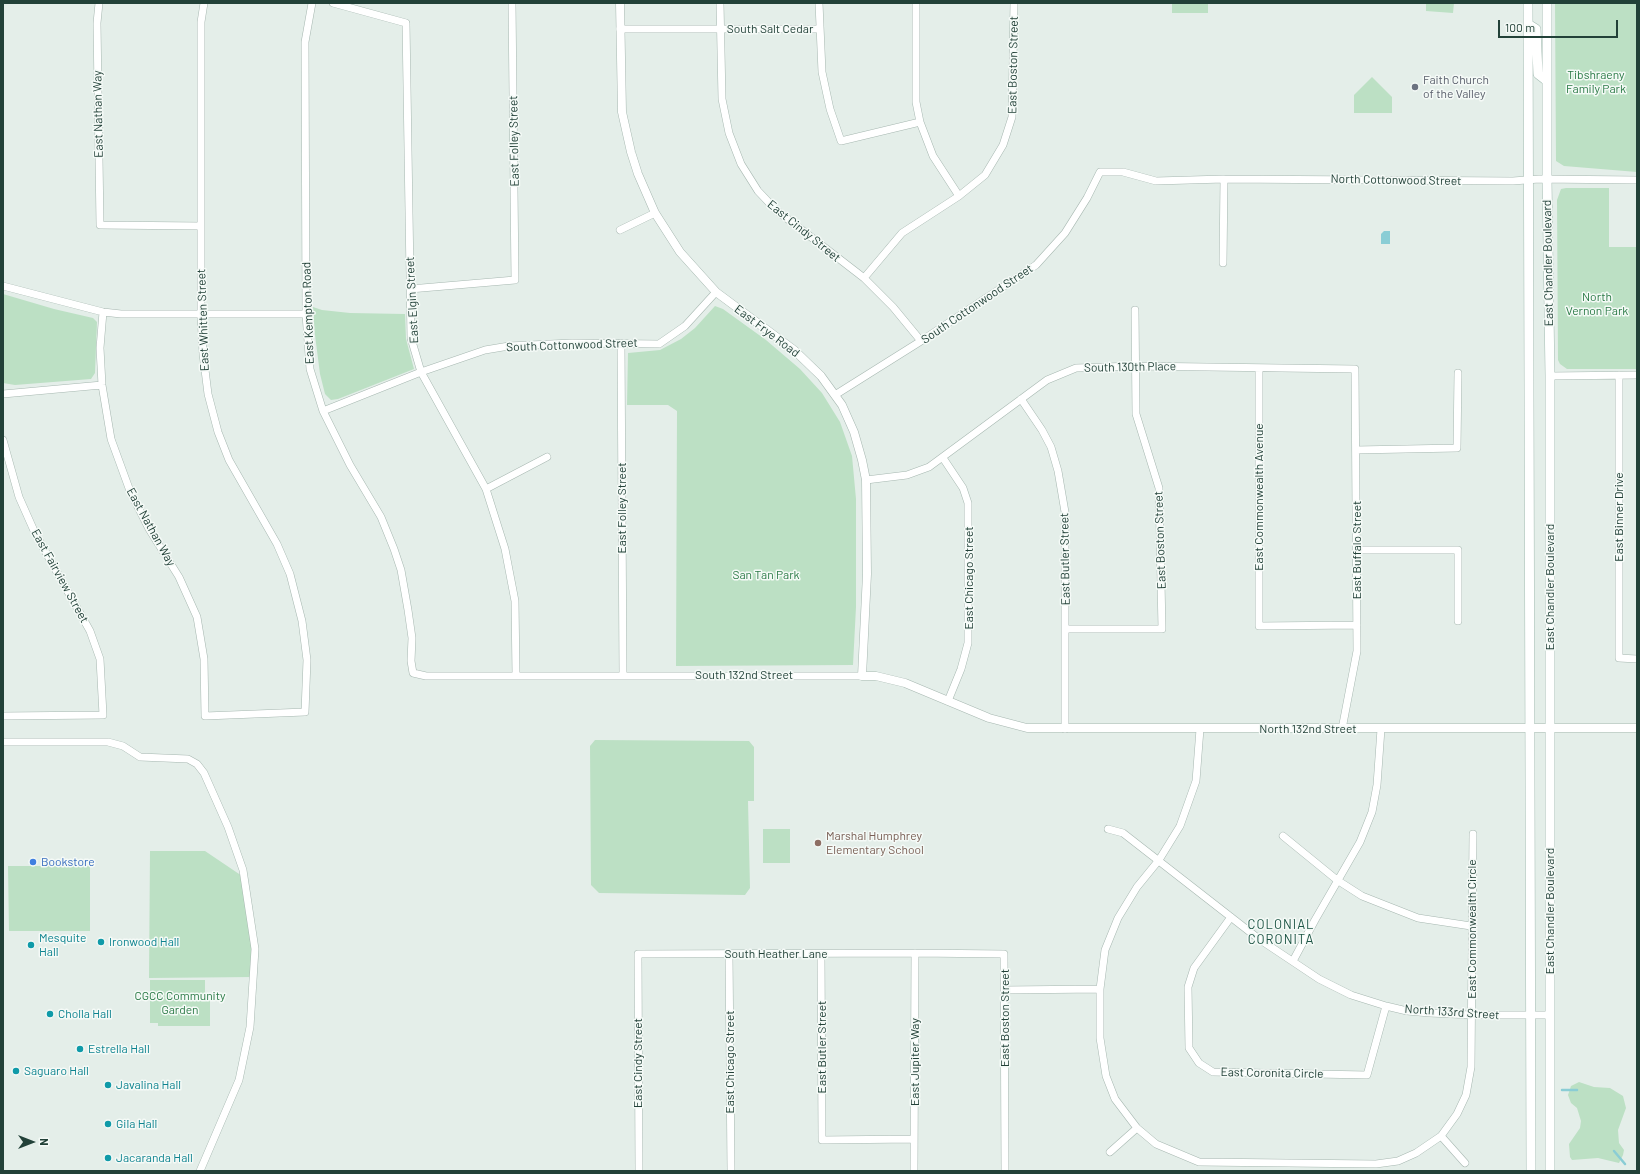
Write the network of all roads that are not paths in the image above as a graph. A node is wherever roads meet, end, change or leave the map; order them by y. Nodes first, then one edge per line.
1 (99, 3) edge
2 (204, 3) edge
3 (312, 3) edge
4 (333, 3) edge
5 (512, 3) edge
6 (620, 3) edge
7 (720, 3) edge
8 (819, 3) edge
9 (916, 3) edge
10 (1014, 3) edge
11 (1528, 3) edge
12 (1547, 3) edge
13 (1528, 24) junction
14 (620, 29) junction
15 (720, 29) junction
16 (819, 29) junction
17 (1547, 81) junction
18 (920, 122) junction
19 (1224, 179) junction
20 (1547, 179) junction
21 (1529, 180) junction
22 (1637, 180) edge
23 (1156, 181) joint
24 (959, 196) junction
25 (654, 213) junction
26 (201, 226) junction
27 (620, 230) dead end
28 (1222, 263) dead end
29 (864, 278) junction
30 (3, 286) edge
31 (410, 289) junction
32 (716, 292) junction
33 (1135, 310) dead end
34 (103, 312) junction
35 (306, 314) junction
36 (201, 315) junction
37 (921, 341) junction
38 (621, 342) junction
39 (1134, 366) junction
40 (1259, 368) junction
41 (1355, 369) joint
42 (421, 372) junction
43 (1458, 373) dead end
44 (1619, 375) junction
45 (1637, 375) edge
46 (1550, 376) junction
47 (102, 385) junction
48 (3, 394) edge
49 (835, 395) junction
50 (1021, 399) junction
51 (323, 411) junction
52 (3, 440) edge
53 (1356, 450) junction
54 (547, 457) dead end
55 (943, 458) junction
56 (866, 480) junction
57 (486, 489) junction
58 (1357, 550) junction
59 (1458, 621) dead end
60 (1357, 625) junction
61 (1065, 629) junction
62 (1637, 659) edge
63 (413, 673) joint
64 (623, 674) junction
65 (516, 675) junction
66 (862, 676) junction
67 (948, 701) junction
68 (3, 716) edge
69 (205, 716) joint
70 (1531, 728) junction
71 (1550, 728) junction
72 (1637, 728) edge
73 (1200, 729) junction
74 (1342, 729) junction
75 (1381, 729) junction
76 (1065, 730) junction
77 (3, 742) edge
78 (1108, 829) dead end
79 (1473, 834) dead end
80 (1283, 836) dead end
81 (1159, 860) junction
82 (1337, 880) junction
83 (1231, 917) junction
84 (1471, 926) junction
85 (915, 953) junction
86 (638, 954) joint
87 (729, 954) junction
88 (821, 954) junction
89 (1293, 961) junction
90 (1100, 989) junction
91 (1004, 990) junction
92 (1386, 1006) junction
93 (1472, 1015) junction
94 (1550, 1015) junction
95 (1530, 1016) junction
96 (1137, 1128) junction
97 (1441, 1136) junction
98 (914, 1139) junction
99 (1110, 1152) dead end
100 (1465, 1163) dead end
101 (200, 1171) edge
102 (639, 1171) edge
103 (731, 1171) edge
104 (914, 1171) edge
105 (1005, 1171) edge
106 (1531, 1171) edge
107 (1550, 1171) edge

1 - 26 street, East Nathan Way
2 - 26 street, East Whitten Street
3 - 35 street, East Kempton Road
4 - 31 street, East Elgin Street
5 - 31 street, East Folley Street
6 - 14 street, East Frye Road
7 - 15 street, East Cindy Street
8 - 16 street
9 - 18 street
10 - 24 street, East Boston Street
11 - 13 main road, East Chandler Boulevard
12 - 17 main road, East Chandler Boulevard
13 - 17 main road
13 - 21 main road, East Chandler Boulevard
14 - 15 street, South Salt Cedar
14 - 25 street, East Frye Road
15 - 16 street, South Salt Cedar
15 - 29 street, East Cindy Street
16 - 18 street
17 - 20 main road, East Chandler Boulevard
18 - 24 street
19 - 21 street, North Cottonwood Street
19 - 23 street, North Cottonwood Street
19 - 28 street
20 - 21 street, North Cottonwood Street
20 - 22 street, North Cottonwood Street
20 - 46 main road, East Chandler Boulevard
21 - 70 main road, East Chandler Boulevard
23 - 37 street, South Cottonwood Street
24 - 29 street, East Boston Street
25 - 27 street
25 - 32 street, East Frye Road
26 - 36 street, East Whitten Street
29 - 37 street, East Cindy Street
30 - 34 street
31 - 42 street, East Elgin Street
32 - 38 street, South Cottonwood Street
32 - 49 street, East Frye Road
33 - 39 street, East Boston Street
34 - 36 street
34 - 47 street, East Nathan Way
35 - 36 street
35 - 51 street, East Kempton Road
36 - 69 street, East Whitten Street
37 - 49 street, South Cottonwood Street
38 - 42 street, South Cottonwood Street
38 - 64 street, East Folley Street
39 - 40 street, South 130th Place
39 - 50 street, South 130th Place
39 - 61 street, East Boston Street
40 - 41 street, South 130th Place
40 - 60 street, East Commonwealth Avenue
41 - 53 street, East Buffalo Street
42 - 51 street, South Cottonwood Street
42 - 57 street, East Elgin Street
43 - 53 street
44 - 45 street
44 - 46 street
44 - 62 street, East Binner Drive
46 - 71 main road, East Chandler Boulevard
47 - 48 street
47 - 69 street, East Nathan Way
49 - 56 street, East Frye Road
50 - 55 street, South 130th Place
50 - 61 street, East Butler Street
51 - 63 street, East Kempton Road
52 - 68 street, East Fairview Street
53 - 58 street, East Buffalo Street
54 - 57 street
55 - 56 street, South 130th Place
55 - 67 street, East Chicago Street
56 - 66 street, East Frye Road
57 - 65 street, East Elgin Street
58 - 59 street
58 - 60 street, East Buffalo Street
60 - 74 street, East Buffalo Street
61 - 76 street, East Butler Street
63 - 65 street, South 132nd Street
64 - 65 street, South 132nd Street
64 - 66 street, South 132nd Street
66 - 67 street, South 132nd Street
67 - 76 street, South 132nd Street
70 - 71 street, North 132nd Street
70 - 75 street, North 132nd Street
70 - 95 main road, East Chandler Boulevard
71 - 72 street, North 132nd Street
71 - 94 main road, East Chandler Boulevard
73 - 74 street, North 132nd Street
73 - 76 street, North 132nd Street
73 - 81 street, East Commonwealth Circle
74 - 75 street, North 132nd Street
75 - 82 street
77 - 101 street
78 - 81 street, North 133rd Street
79 - 84 street, East Commonwealth Circle
80 - 82 street
81 - 83 street, North 133rd Street
81 - 90 street, East Commonwealth Circle
82 - 84 street
82 - 89 street
83 - 89 street, North 133rd Street
83 - 92 street, East Coronita Circle
84 - 93 street, East Commonwealth Circle
85 - 88 street, South Heather Lane
85 - 91 street, East Boston Street
85 - 98 street, East Jupiter Way
86 - 87 street, South Heather Lane
86 - 102 street, East Cindy Street
87 - 88 street, South Heather Lane
87 - 103 street, East Chicago Street
88 - 98 street, East Butler Street
89 - 92 street, North 133rd Street
90 - 91 street
90 - 96 street, East Commonwealth Circle
91 - 105 street, East Boston Street
92 - 93 street, North 133rd Street
93 - 95 street, North 133rd Street
93 - 97 street, East Commonwealth Circle
94 - 95 street, North 133rd Street
94 - 107 main road, East Chandler Boulevard
95 - 106 main road, East Chandler Boulevard
96 - 97 street, East Commonwealth Circle
96 - 99 street
97 - 100 street
98 - 104 street, East Jupiter Way

